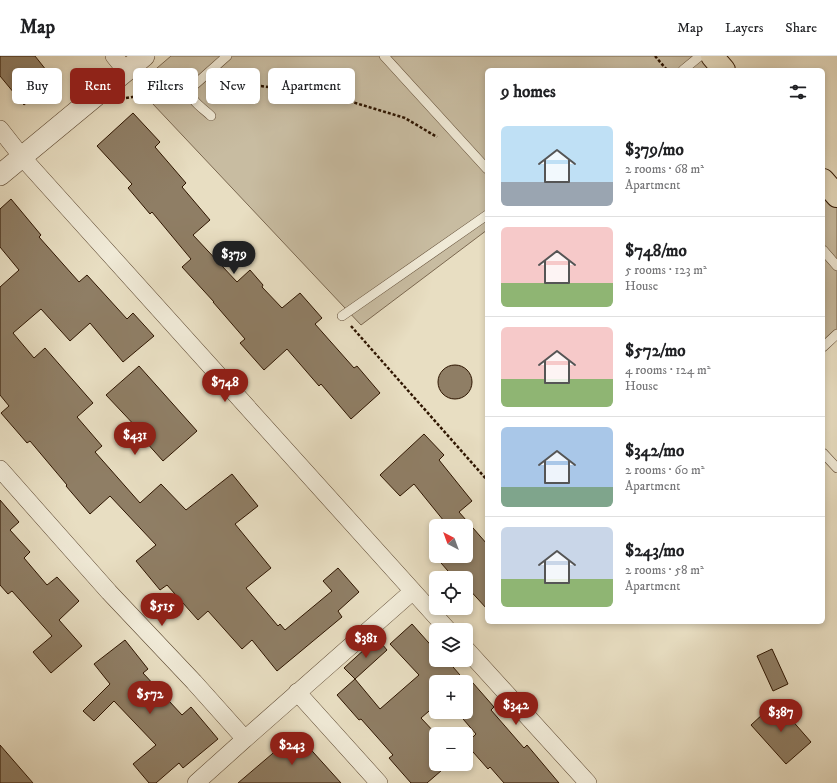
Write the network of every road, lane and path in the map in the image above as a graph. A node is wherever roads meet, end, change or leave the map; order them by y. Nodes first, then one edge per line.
1 (144, 56) edge
2 (227, 56) edge
3 (384, 56) edge
4 (655, 56) edge
5 (700, 56) edge
6 (712, 56) edge
7 (120, 63) edge
8 (665, 68) edge
9 (685, 68) edge
10 (722, 68) edge
11 (198, 82) edge
12 (198, 88) edge
13 (198, 104) edge
14 (211, 116) dead end
15 (0, 129) edge
16 (440, 138) dead end
17 (22, 157) junction
18 (485, 167) edge
19 (0, 175) edge
20 (825, 182) edge
21 (837, 196) edge
22 (485, 216) edge
23 (825, 252) edge
24 (837, 266) edge
25 (342, 316) joint
26 (837, 334) edge
27 (825, 345) edge
28 (825, 455) edge
29 (837, 468) edge
30 (0, 469) edge
31 (485, 478) edge
32 (412, 590) junction
33 (442, 623) edge
34 (473, 657) edge
35 (297, 692) junction
36 (245, 739) junction
37 (196, 783) edge
38 (379, 783) edge
39 (588, 783) edge

1 - 7 street
2 - 11 lane
3 - 18 lane
4 - 8 path
5 - 9 lane
6 - 10 main road
7 - 17 street
12 - 16 path
13 - 14 lane
15 - 17 street
17 - 19 street
17 - 32 street
20 - 21 main road
22 - 25 lane
23 - 24 lane
25 - 31 path
26 - 27 lane
28 - 29 lane
30 - 36 street
32 - 33 street
32 - 35 street
34 - 39 street
35 - 36 street
35 - 38 street
36 - 37 street

